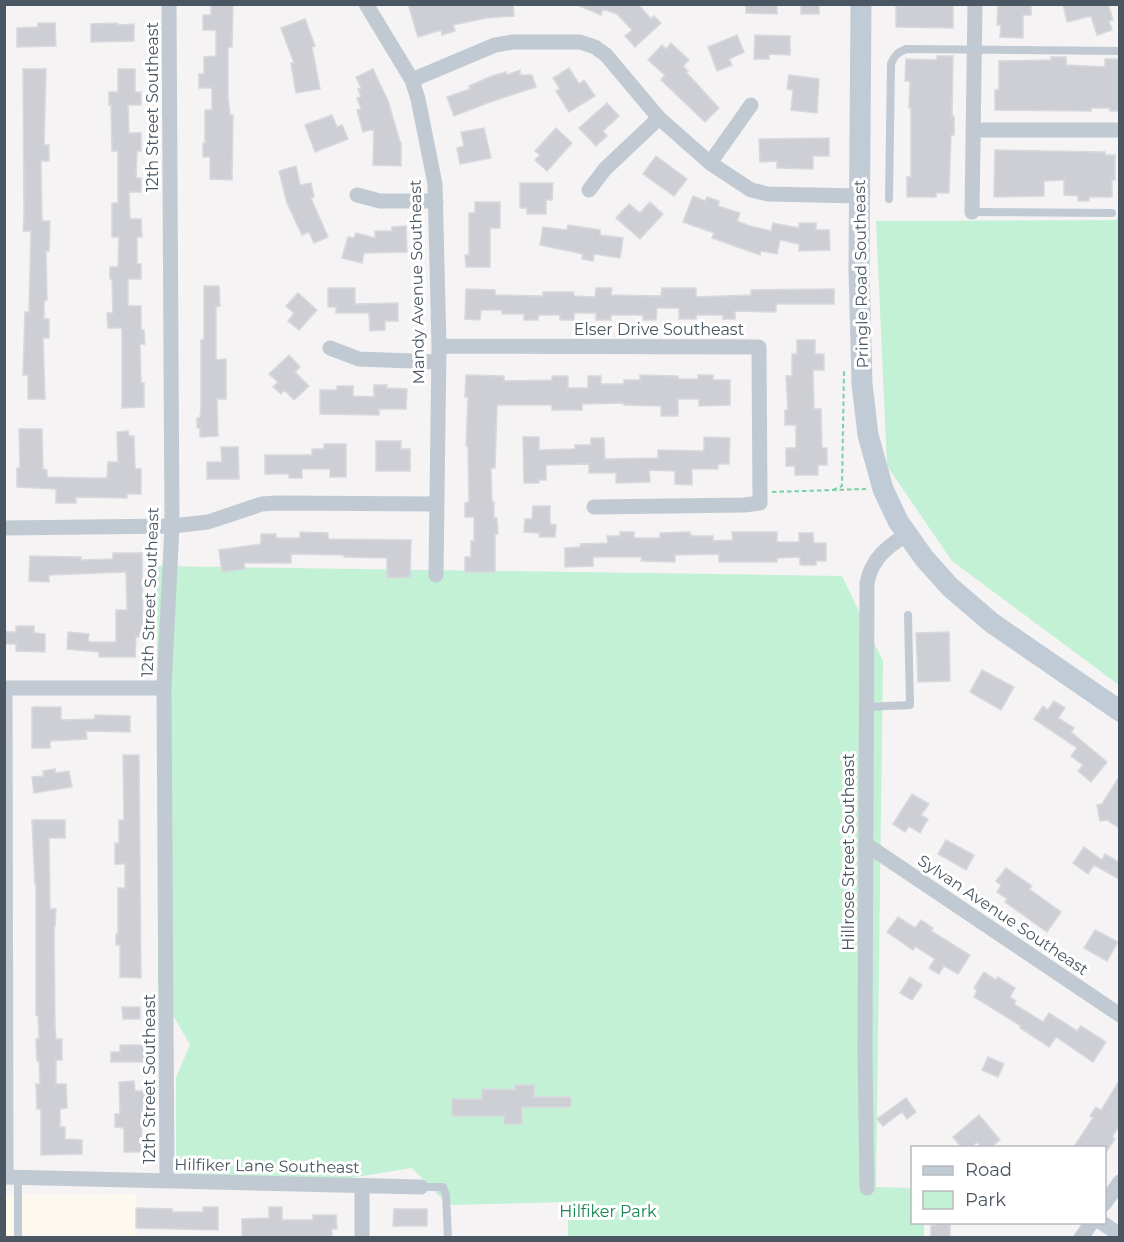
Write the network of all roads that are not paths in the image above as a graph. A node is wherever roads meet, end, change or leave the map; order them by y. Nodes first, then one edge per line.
1 (169, 4) edge
2 (366, 4) edge
3 (861, 4) edge
4 (975, 4) edge
5 (974, 49) junction
6 (1119, 51) edge
7 (412, 80) junction
8 (751, 105) dead end
9 (659, 118) junction
10 (973, 130) junction
11 (1119, 130) edge
12 (710, 163) junction
13 (589, 190) dead end
14 (357, 195) dead end
15 (860, 196) junction
16 (889, 199) dead end
17 (436, 201) junction
18 (972, 212) joint
19 (1112, 213) dead end
20 (330, 348) dead end
21 (438, 354) junction
22 (437, 504) junction
23 (594, 507) dead end
24 (172, 526) junction
25 (4, 528) edge
26 (907, 534) junction
27 (436, 575) dead end
28 (908, 615) dead end
29 (5, 688) edge
30 (164, 688) junction
31 (867, 707) junction
32 (1119, 711) edge
33 (867, 845) junction
34 (1119, 1015) edge
35 (9, 1177) edge
36 (167, 1181) junction
37 (1119, 1182) edge
38 (362, 1186) junction
39 (421, 1187) joint
40 (867, 1188) dead end
41 (1106, 1201) edge
42 (1091, 1224) edge
43 (1104, 1224) edge
44 (1119, 1235) edge
45 (18, 1238) edge
46 (362, 1238) edge
47 (448, 1238) edge
48 (1081, 1238) edge

1 - 24 street, 12th Street Southeast
2 - 7 street, Mandy Avenue Southeast
3 - 15 main road, Pringle Road Southeast
4 - 5 street
5 - 6 lane
5 - 10 street
5 - 16 lane
7 - 9 street
7 - 17 street, Mandy Avenue Southeast
8 - 12 street
9 - 12 street
9 - 13 street
10 - 11 street
10 - 18 street
12 - 15 street
14 - 17 street
15 - 26 main road, Pringle Road Southeast
17 - 21 street, Mandy Avenue Southeast
18 - 19 lane
20 - 21 street
21 - 22 street, Mandy Avenue Southeast
21 - 23 street, Elser Drive Southeast
22 - 24 street
22 - 27 street, Mandy Avenue Southeast
24 - 25 street
24 - 30 street, 12th Street Southeast
26 - 31 street, Hillrose Street Southeast
26 - 32 main road, Pringle Road Southeast
28 - 31 lane
29 - 30 street
29 - 35 street
30 - 36 street, 12th Street Southeast
31 - 33 street, Hillrose Street Southeast
33 - 34 street, Sylvan Avenue Southeast
33 - 40 street, Hillrose Street Southeast
35 - 36 street, Hilfiker Lane Southeast
35 - 45 lane
36 - 38 street, Hilfiker Lane Southeast
37 - 41 street
38 - 39 street, Hilfiker Lane Southeast
38 - 46 street
39 - 47 lane
42 - 48 street
43 - 44 street

